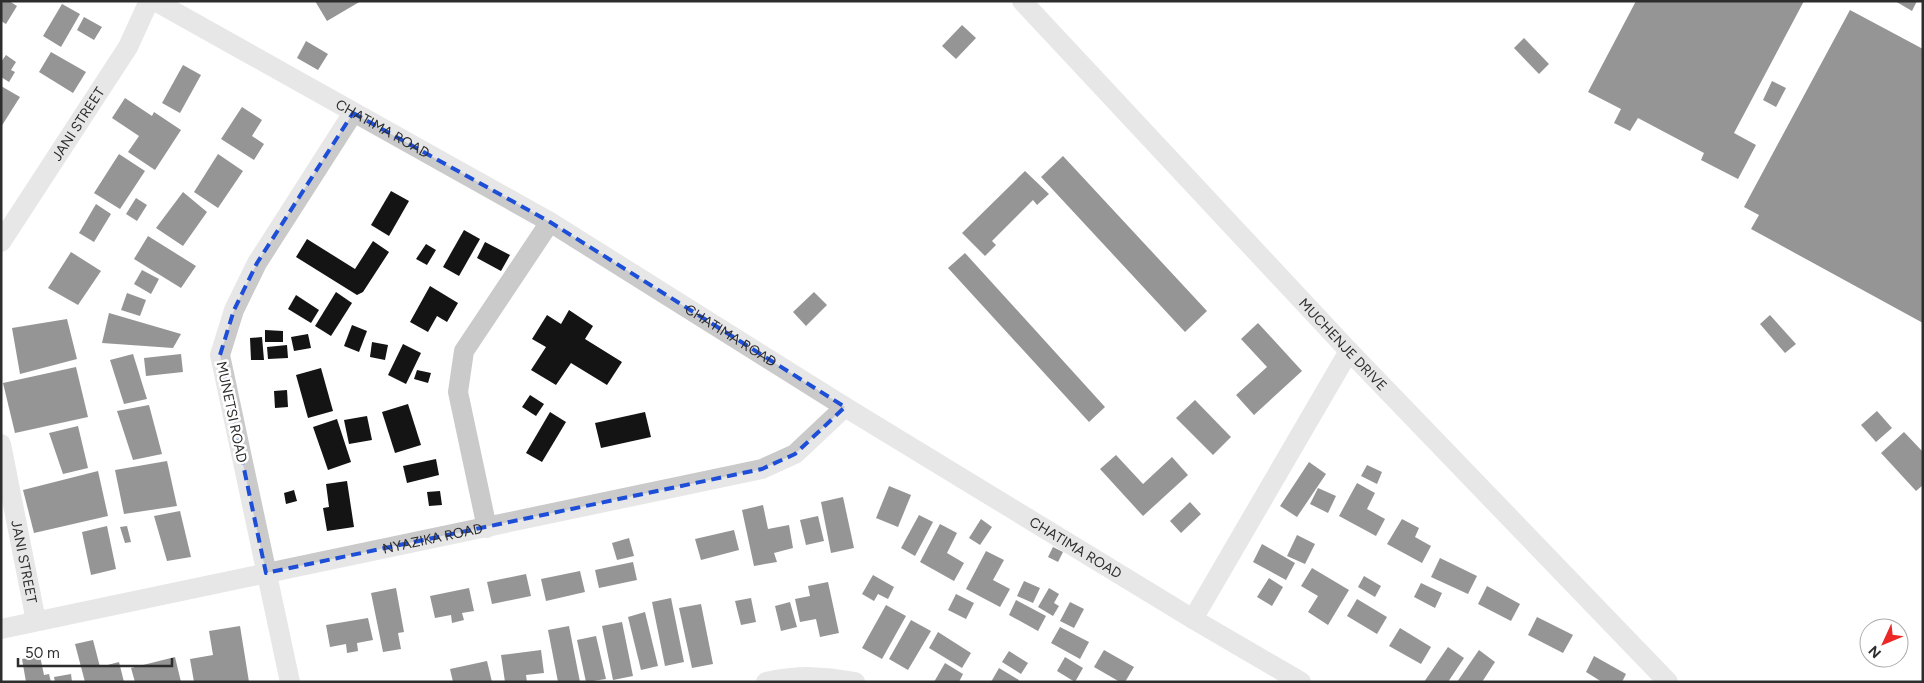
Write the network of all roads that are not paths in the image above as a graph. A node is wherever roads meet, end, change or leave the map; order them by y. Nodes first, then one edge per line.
1 (149, 1) edge
2 (155, 1) edge
3 (1022, 1) edge
4 (353, 113) junction
5 (550, 222) junction
6 (1, 242) edge
7 (1349, 351) junction
8 (845, 408) junction
9 (1, 444) edge
10 (487, 528) junction
11 (266, 573) junction
12 (1193, 619) junction
13 (36, 621) junction
14 (1, 628) edge
15 (290, 682) edge
16 (766, 682) edge
17 (854, 682) edge
18 (1301, 682) edge
19 (1668, 682) edge

1 - 6 street, JANI STREET
2 - 4 street, CHATIMA ROAD
3 - 7 street, MUCHENJE DRIVE
4 - 5 street, CHATIMA ROAD
4 - 11 street, MUNETSI ROAD
5 - 8 street, CHATIMA ROAD
5 - 10 street
7 - 12 street
7 - 19 street, MUCHENJE DRIVE
8 - 10 street, NYAZIKA ROAD
8 - 12 street, CHATIMA ROAD
9 - 13 street, JANI STREET
10 - 11 street, NYAZIKA ROAD
11 - 13 street, NYAZIKA ROAD
11 - 15 street, MUNETSI ROAD
12 - 18 street, CHATIMA ROAD
13 - 14 street, NYAZIKA ROAD
16 - 17 street

